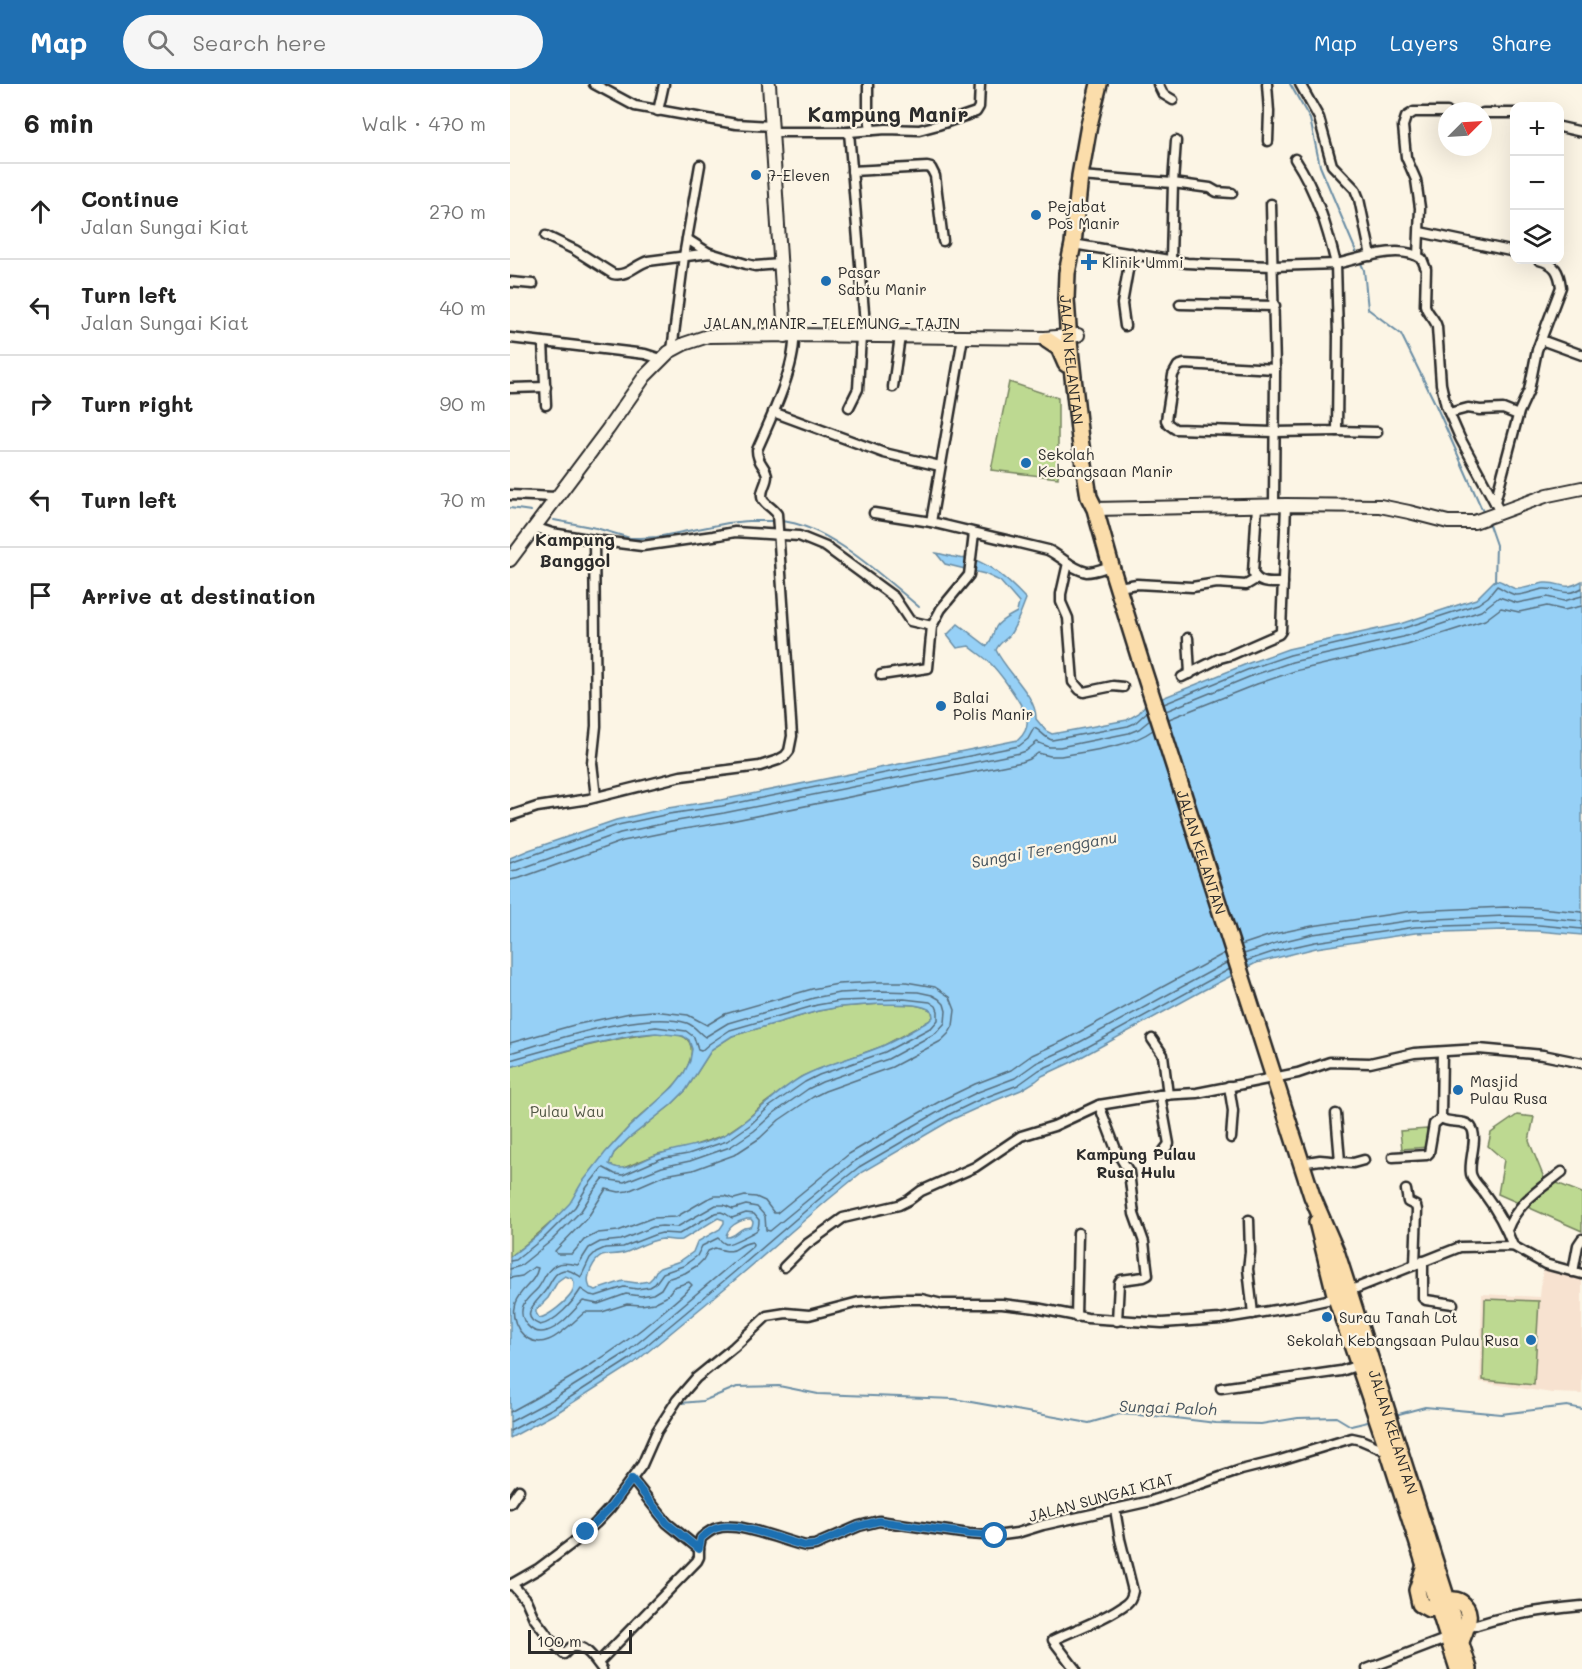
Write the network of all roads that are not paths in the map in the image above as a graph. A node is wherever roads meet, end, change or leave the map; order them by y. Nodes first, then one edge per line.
1 (594, 84) edge
2 (664, 84) edge
3 (769, 84) edge
4 (868, 84) edge
5 (980, 84) edge
6 (1099, 84) edge
7 (1158, 84) edge
8 (1267, 84) edge
9 (1300, 84) edge
10 (1173, 100) dead end
11 (658, 111) junction
12 (1438, 112) edge
13 (1492, 113) edge
14 (1510, 113) edge
15 (772, 129) junction
16 (1564, 129) edge
17 (871, 130) junction
18 (849, 132) junction
19 (1582, 132) edge
20 (1176, 141) dead end
21 (1268, 141) dead end
22 (1295, 159) dead end
23 (700, 165) dead end
24 (852, 171) junction
25 (1080, 176) junction
26 (1173, 183) junction
27 (1232, 193) dead end
28 (1271, 204) dead end
29 (1420, 232) junction
30 (546, 236) dead end
31 (687, 239) junction
32 (943, 241) dead end
33 (1073, 244) junction
34 (1510, 251) edge
35 (710, 253) junction
36 (1131, 253) junction
37 (1416, 255) junction
38 (684, 256) junction
39 (1368, 256) junction
40 (1171, 259) junction
41 (780, 264) junction
42 (1336, 264) junction
43 (1549, 264) edge
44 (1273, 266) junction
45 (510, 282) edge
46 (532, 285) dead end
47 (1066, 299) junction
48 (1180, 304) dead end
49 (1275, 306) junction
50 (1125, 326) dead end
51 (789, 335) junction
52 (863, 336) junction
53 (900, 336) junction
54 (963, 337) junction
55 (510, 338) edge
56 (1046, 338) junction
57 (1074, 338) junction
58 (1541, 340) junction
59 (543, 342) junction
60 (672, 350) junction
61 (1582, 355) edge
62 (661, 359) junction
63 (1275, 369) junction
64 (546, 387) junction
65 (893, 387) dead end
66 (511, 388) edge
67 (546, 405) dead end
68 (849, 407) dead end
69 (1076, 411) junction
70 (773, 412) junction
71 (1449, 413) junction
72 (1518, 415) junction
73 (1337, 431) junction
74 (1274, 432) junction
75 (1377, 432) dead end
76 (940, 466) junction
77 (1582, 488) edge
78 (510, 495) edge
79 (556, 497) junction
80 (1280, 505) junction
81 (1257, 506) junction
82 (1095, 509) junction
83 (1497, 509) junction
84 (874, 513) dead end
85 (931, 522) junction
86 (534, 527) junction
87 (778, 532) junction
88 (974, 532) junction
89 (594, 540) junction
90 (510, 560) edge
91 (1068, 563) junction
92 (1111, 566) junction
93 (1256, 579) junction
94 (1283, 583) junction
95 (1118, 587) junction
96 (932, 626) junction
97 (1188, 638) dead end
98 (881, 675) dead end
99 (1123, 687) dead end
100 (596, 797) junction
101 (510, 816) edge
102 (1152, 1039) dead end
103 (1442, 1052) junction
104 (1582, 1063) edge
105 (1274, 1077) junction
106 (1229, 1086) junction
107 (1164, 1095) junction
108 (1099, 1105) junction
109 (1336, 1114) dead end
110 (1441, 1118) junction
111 (1231, 1138) dead end
112 (1162, 1153) dead end
113 (1393, 1156) dead end
114 (1364, 1160) dead end
115 (1340, 1161) junction
116 (1301, 1163) junction
117 (1562, 1172) dead end
118 (1406, 1190) dead end
119 (1312, 1196) junction
120 (1249, 1220) dead end
121 (1507, 1230) junction
122 (1078, 1233) dead end
123 (1582, 1239) edge
124 (1513, 1246) junction
125 (1419, 1263) junction
126 (783, 1267) dead end
127 (1577, 1273) edge
128 (1341, 1297) junction
129 (1453, 1304) dead end
130 (1253, 1314) junction
131 (1076, 1317) junction
132 (1117, 1321) junction
133 (1359, 1365) junction
134 (1221, 1388) dead end
135 (1377, 1401) junction
136 (1390, 1444) junction
137 (632, 1479) junction
138 (519, 1491) dead end
139 (510, 1503) edge
140 (1115, 1509) junction
141 (699, 1549) junction
142 (511, 1584) edge
143 (1443, 1604) junction
144 (1582, 1606) edge
145 (1468, 1612) junction
146 (1484, 1622) junction
147 (1458, 1637) junction
148 (600, 1666) edge
149 (1075, 1669) edge
150 (1367, 1669) edge
151 (1458, 1669) edge
152 (1462, 1669) edge
153 (1469, 1669) edge

1 - 11 street
2 - 11 street
3 - 15 street
4 - 17 street
5 - 17 street
6 - 25 highway, JALAN KELANTAN
7 - 10 street
8 - 21 street
9 - 39 street
11 - 15 street
12 - 29 street
13 - 14 street
15 - 18 street
15 - 41 street
16 - 19 street
17 - 18 street
18 - 24 street
20 - 26 street
22 - 42 street
23 - 31 street
24 - 32 street
24 - 52 street
25 - 26 street
25 - 33 highway, JALAN KELANTAN
26 - 27 street
26 - 40 street
28 - 44 street
29 - 34 street
29 - 37 street
30 - 38 street
31 - 35 street
31 - 38 street
33 - 36 street
33 - 47 highway, JALAN KELANTAN
33 - 57 highway, JALAN KELANTAN
35 - 38 street
35 - 41 street
36 - 40 street
36 - 50 street
37 - 39 street
37 - 71 street
38 - 60 street
39 - 42 street
40 - 44 street
41 - 51 street
42 - 44 street
42 - 73 street
43 - 58 street
44 - 49 street
45 - 46 street
47 - 56 highway
47 - 57 highway, JALAN KELANTAN
48 - 49 street
49 - 63 street
51 - 52 street, JALAN MANIR - TELEMUNG - TAJIN
51 - 60 street, JALAN MANIR - TELEMUNG - TAJIN
51 - 70 street
52 - 53 street, JALAN MANIR - TELEMUNG - TAJIN
52 - 68 street
53 - 54 street, JALAN MANIR - TELEMUNG - TAJIN
53 - 65 street
54 - 56 street, JALAN MANIR - TELEMUNG - TAJIN
54 - 76 street
55 - 59 street
56 - 57 street, JALAN MANIR - TELEMUNG - TAJIN
56 - 69 highway
57 - 69 highway, JALAN KELANTAN
57 - 82 highway, JALAN KELANTAN
58 - 61 street
58 - 72 street
59 - 62 street
59 - 64 street
60 - 62 street, JALAN MANIR - TELEMUNG - TAJIN
62 - 79 street, JALAN MANIR - TELEMUNG - TAJIN
63 - 74 street
63 - 74 street
64 - 66 street
64 - 67 street
69 - 82 highway, JALAN KELANTAN
70 - 76 street
70 - 87 street
71 - 72 street
71 - 83 street
72 - 83 street
73 - 74 street
73 - 75 street
74 - 80 street
76 - 85 street
77 - 83 street
78 - 79 street
79 - 86 street, JALAN MANIR - TELEMUNG - TAJIN
80 - 81 street
80 - 83 street
80 - 94 street
81 - 82 street
81 - 93 street
82 - 92 highway, JALAN KELANTAN
84 - 85 street
85 - 88 street
86 - 89 street
86 - 90 street, JALAN MANIR - TELEMUNG - TAJIN
87 - 89 street
87 - 96 street
87 - 100 street
88 - 91 street
88 - 96 street
89 - 100 street
91 - 92 street
91 - 99 street
92 - 95 highway, JALAN KELANTAN
93 - 94 street
93 - 95 street
94 - 97 street
95 - 105 highway, JALAN KELANTAN
96 - 98 street
100 - 101 street
102 - 107 street
103 - 104 street
103 - 105 street
103 - 110 street
105 - 106 street
105 - 116 highway, JALAN KELANTAN
106 - 107 street
106 - 111 street
107 - 108 street
107 - 112 street
108 - 126 street
108 - 132 street
109 - 115 street
110 - 113 street
110 - 121 street
114 - 115 street
115 - 116 street
116 - 119 highway, JALAN KELANTAN
117 - 121 street
118 - 125 street
119 - 128 highway, JALAN KELANTAN
119 - 128 highway, JALAN KELANTAN
120 - 130 street
121 - 124 street
122 - 131 street
123 - 127 street
124 - 125 street
124 - 127 street
125 - 128 street
125 - 129 street
128 - 130 street
128 - 133 highway, JALAN KELANTAN
128 - 135 highway, JALAN KELANTAN
130 - 132 street
131 - 132 street
131 - 137 street
133 - 134 street
133 - 135 highway, JALAN KELANTAN
135 - 136 highway, JALAN KELANTAN
136 - 140 street, JALAN SUNGAI KIAT
136 - 143 highway, JALAN KELANTAN
136 - 143 highway, JALAN KELANTAN
137 - 141 street
137 - 142 street
138 - 139 street
140 - 141 street, JALAN SUNGAI KIAT
140 - 149 street
141 - 148 street, JALAN SUNGAI KIAT
142 - 148 street
143 - 145 highway
143 - 147 highway, JALAN KELANTAN
143 - 152 highway
144 - 146 street
145 - 146 street
145 - 147 highway
146 - 147 street
147 - 150 street
147 - 151 highway, JALAN KELANTAN
147 - 153 highway, JALAN KELANTAN

